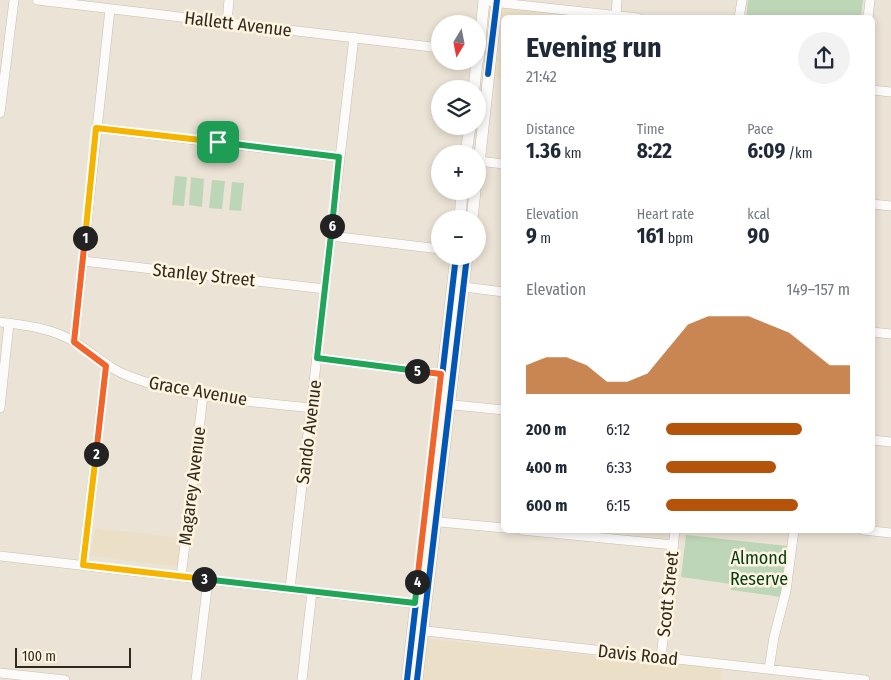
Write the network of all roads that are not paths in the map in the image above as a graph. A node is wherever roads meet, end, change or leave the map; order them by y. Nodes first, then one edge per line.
1 (14, 0) edge
2 (37, 0) edge
3 (229, 0) edge
4 (618, 0) edge
5 (742, 0) edge
6 (870, 0) edge
7 (484, 1) edge
8 (497, 1) edge
9 (115, 6) edge
10 (482, 15) edge
11 (608, 15) edge
12 (616, 15) edge
13 (740, 15) edge
14 (868, 15) edge
15 (227, 22) junction
16 (354, 37) junction
17 (431, 47) edge
18 (491, 54) junction
19 (486, 55) edge
20 (875, 90) edge
21 (891, 92) edge
22 (0, 108) edge
23 (96, 128) junction
24 (480, 145) edge
25 (339, 157) junction
26 (501, 164) edge
27 (486, 165) edge
28 (875, 204) edge
29 (891, 206) edge
30 (331, 236) junction
31 (431, 248) edge
32 (83, 261) junction
33 (455, 265) edge
34 (467, 265) edge
35 (464, 287) junction
36 (325, 289) junction
37 (501, 292) edge
38 (5, 323) edge
39 (875, 332) edge
40 (891, 334) edge
41 (74, 342) junction
42 (317, 358) junction
43 (106, 366) junction
44 (441, 374) junction
45 (454, 376) junction
46 (203, 396) junction
47 (439, 403) junction
48 (451, 404) junction
49 (0, 408) edge
50 (311, 408) junction
51 (501, 410) edge
52 (875, 440) edge
53 (891, 442) edge
54 (424, 521) junction
55 (437, 522) junction
56 (501, 528) edge
57 (875, 531) edge
58 (552, 533) edge
59 (675, 533) edge
60 (794, 533) edge
61 (891, 533) edge
62 (674, 545) junction
63 (0, 556) edge
64 (83, 565) junction
65 (181, 577) junction
66 (208, 580) junction
67 (290, 589) junction
68 (312, 592) junction
69 (420, 604) junction
70 (417, 630) junction
71 (661, 658) junction
72 (769, 669) junction
73 (0, 672) edge
74 (65, 680) edge
75 (196, 680) edge
76 (302, 680) edge
77 (407, 680) edge
78 (417, 680) edge
79 (865, 680) edge

1 - 22 street
2 - 9 street, Hallett Avenue
3 - 15 street
4 - 12 street
5 - 13 street
6 - 14 street
7 - 8 street
7 - 10 main road
8 - 11 street
8 - 18 main road
9 - 15 street, Hallett Avenue
9 - 23 street
15 - 16 street, Hallett Avenue
16 - 17 street, Hallett Avenue
16 - 25 street, Sando Avenue
18 - 19 street
18 - 24 main road
20 - 21 street
23 - 25 street
23 - 32 street
25 - 30 street, Sando Avenue
26 - 27 street
28 - 29 street
30 - 31 street
30 - 36 street, Sando Avenue
32 - 36 street, Stanley Street
32 - 41 street
33 - 44 main road
34 - 35 main road
35 - 37 street
35 - 45 main road
36 - 42 street, Sando Avenue
38 - 41 street, Grace Avenue
38 - 49 street
39 - 40 street
41 - 43 street, Grace Avenue
42 - 44 street
42 - 50 street, Sando Avenue
43 - 46 street, Grace Avenue
43 - 64 street
44 - 45 street
44 - 47 main road
45 - 48 main road
46 - 50 street, Grace Avenue
46 - 65 street, Magarey Avenue
47 - 48 street
47 - 54 main road
48 - 51 street
48 - 55 main road
50 - 67 street, Sando Avenue
52 - 53 street
54 - 55 street
54 - 69 main road
55 - 56 street
55 - 69 main road
57 - 61 street
58 - 62 street
59 - 62 street, Scott Street
60 - 72 street
62 - 71 street, Scott Street
63 - 64 street
64 - 65 street
65 - 66 street
66 - 67 street
66 - 75 street
67 - 68 street
68 - 69 street
68 - 76 street
69 - 70 main road
70 - 71 street, Davis Road
70 - 77 main road
70 - 78 main road
71 - 72 street, Davis Road
72 - 79 street, Davis Road
73 - 74 street

